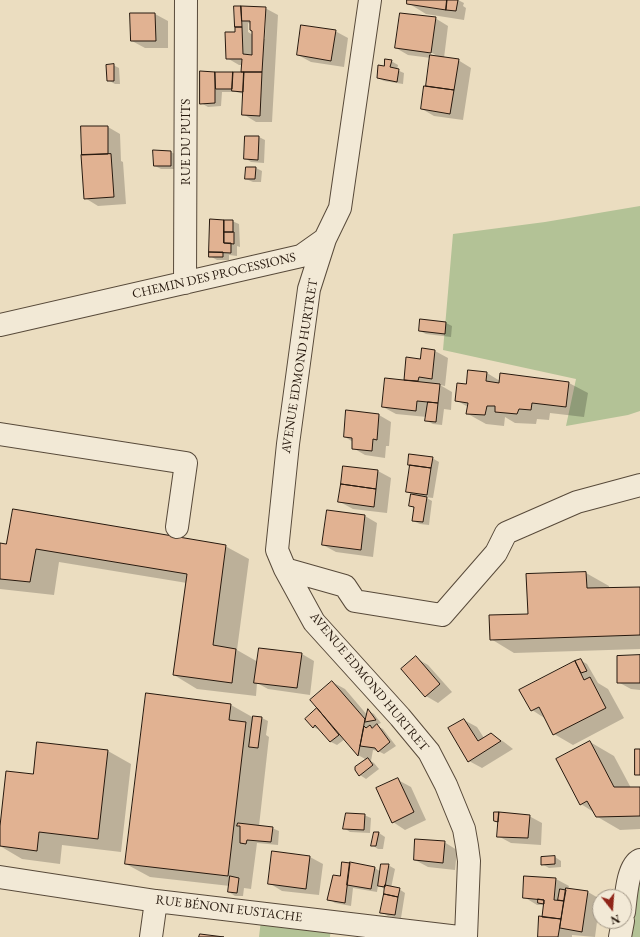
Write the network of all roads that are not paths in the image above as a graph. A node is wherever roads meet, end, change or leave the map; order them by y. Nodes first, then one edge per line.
1 (186, 0) edge
2 (370, 0) edge
3 (325, 239) junction
4 (186, 283) junction
5 (0, 325) edge
6 (0, 434) edge
7 (640, 486) edge
8 (178, 527) dead end
9 (285, 569) junction
10 (638, 861) edge
11 (0, 877) edge
12 (628, 889) edge
13 (156, 901) junction
14 (151, 937) edge
15 (459, 937) edge
16 (466, 937) edge

1 - 4 street, RUE DU PUITS
2 - 3 street, CHEMIN DES PROCESSIONS
3 - 4 street, CHEMIN DES PROCESSIONS
3 - 9 street, AVENUE EDMOND HURTRET
4 - 5 street, CHEMIN DES PROCESSIONS
6 - 8 street
7 - 9 street
9 - 16 street, AVENUE EDMOND HURTRET
10 - 12 street
11 - 13 street, RUE BÉNONI EUSTACHE
13 - 14 street
13 - 15 street, RUE BÉNONI EUSTACHE

